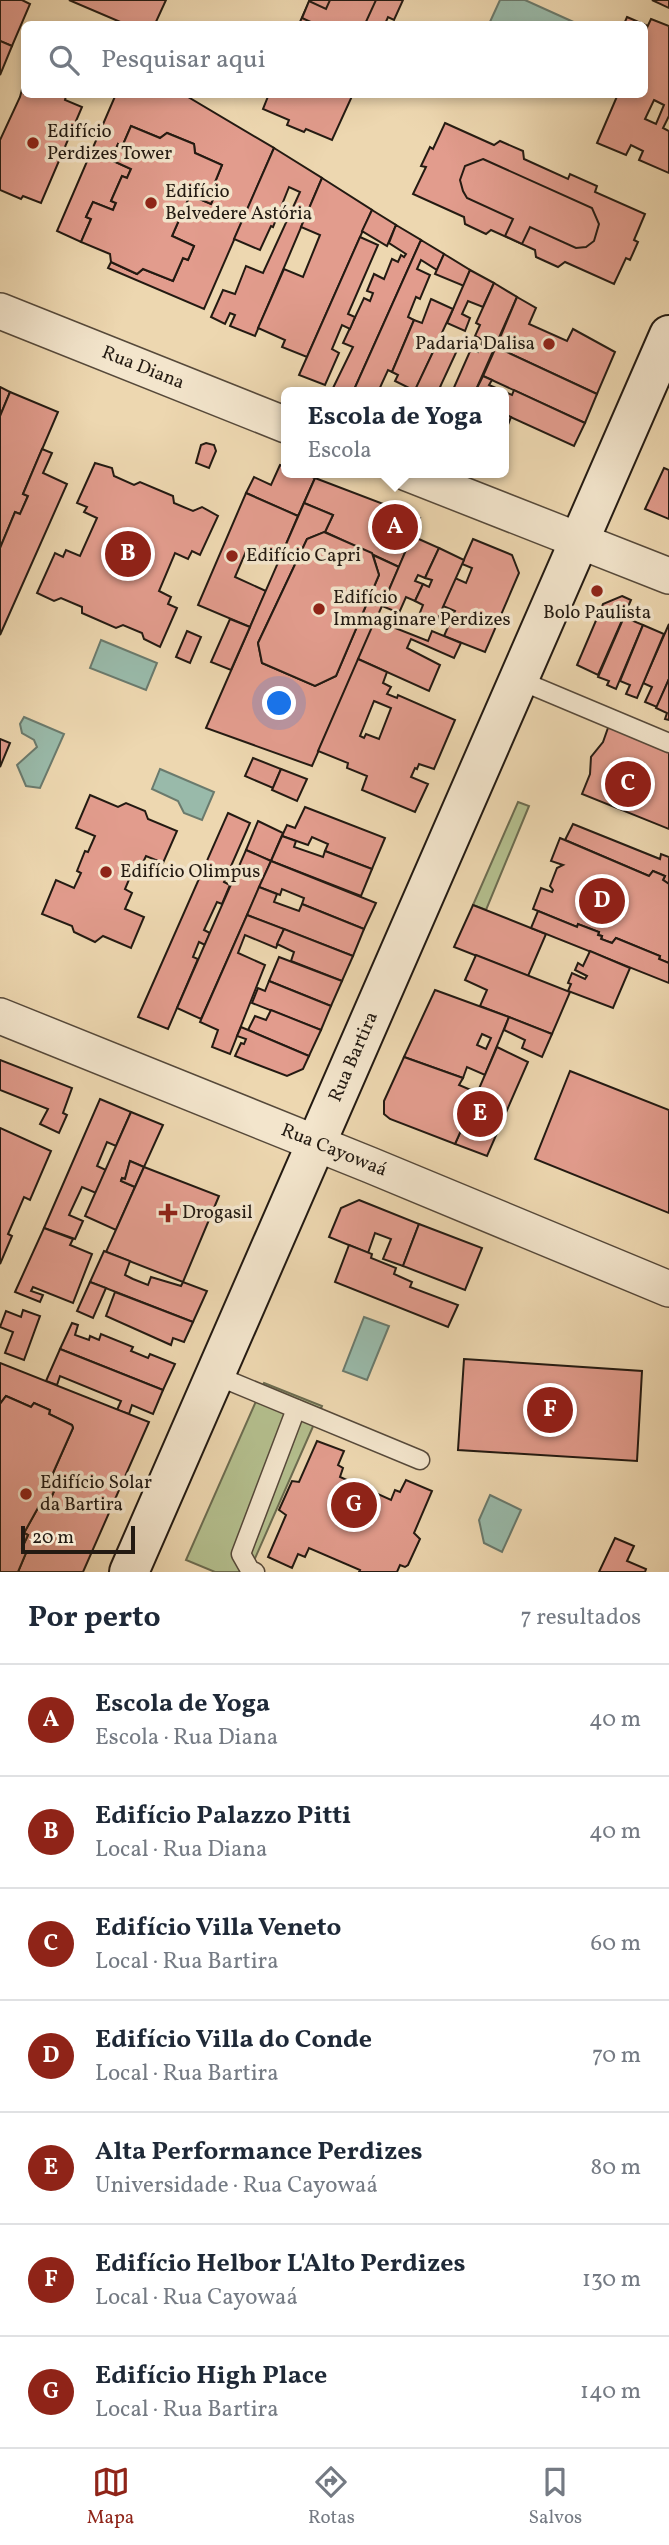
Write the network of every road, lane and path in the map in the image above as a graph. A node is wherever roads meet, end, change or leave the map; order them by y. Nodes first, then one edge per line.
1 (0, 311) edge
2 (667, 346) edge
3 (281, 423) edge
4 (420, 478) edge
5 (579, 541) junction
6 (669, 576) edge
7 (519, 680) junction
8 (669, 743) edge
9 (0, 1016) edge
10 (316, 1143) junction
11 (669, 1289) edge
12 (215, 1375) junction
13 (296, 1409) junction
14 (420, 1460) dead end
15 (130, 1572) edge
16 (255, 1572) edge

1 - 3 street, Rua Diana
2 - 5 street, Rua Bartira
4 - 5 street
5 - 6 street
5 - 7 street, Rua Bartira
7 - 8 lane
7 - 10 street, Rua Bartira
9 - 10 street, Rua Cayowaá
10 - 11 street, Rua Cayowaá
10 - 12 street, Rua Bartira
12 - 13 lane
12 - 15 street, Rua Bartira
13 - 14 lane
13 - 16 lane

